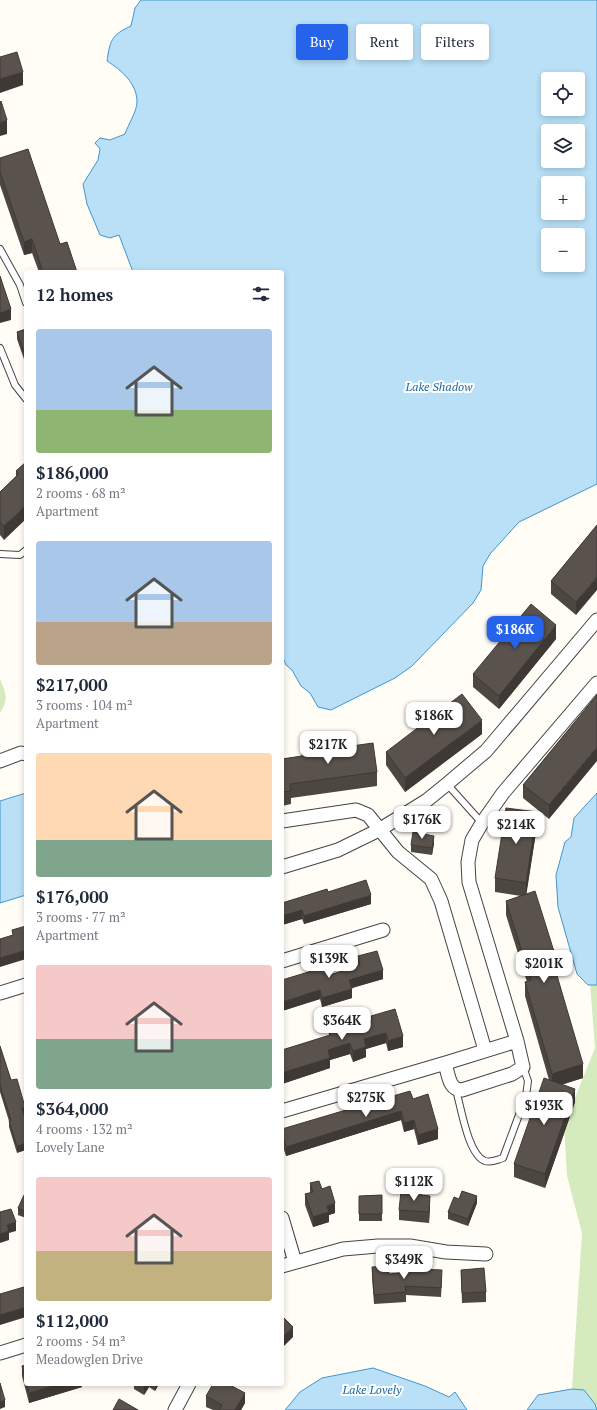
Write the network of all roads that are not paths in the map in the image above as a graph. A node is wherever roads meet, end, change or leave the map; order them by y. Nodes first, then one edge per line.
1 (0, 249) edge
2 (24, 297) edge
3 (0, 348) edge
4 (24, 396) edge
5 (24, 552) edge
6 (0, 554) edge
7 (597, 620) edge
8 (597, 683) edge
9 (24, 754) edge
10 (0, 761) edge
11 (447, 784) junction
12 (284, 821) edge
13 (482, 823) junction
14 (379, 830) junction
15 (284, 866) edge
16 (383, 930) dead end
17 (284, 960) edge
18 (24, 986) edge
19 (0, 993) edge
20 (517, 1040) junction
21 (485, 1050) junction
22 (449, 1062) junction
23 (523, 1067) junction
24 (456, 1090) junction
25 (284, 1110) edge
26 (284, 1225) edge
27 (486, 1254) dead end
28 (295, 1262) junction
29 (284, 1265) edge
30 (24, 1346) edge
31 (0, 1353) edge
32 (188, 1386) edge
33 (176, 1410) edge

1 - 2 lane
3 - 4 lane
5 - 6 lane
7 - 11 street
8 - 13 street
9 - 10 street
11 - 13 lane
11 - 14 street
12 - 14 street
13 - 20 street
14 - 15 street
14 - 21 street
16 - 17 street
18 - 19 street
20 - 21 street
20 - 23 street
21 - 22 street
22 - 24 street
22 - 25 street
23 - 24 street
23 - 24 lane
26 - 28 street
27 - 28 street
28 - 29 street
30 - 31 street
32 - 33 street

